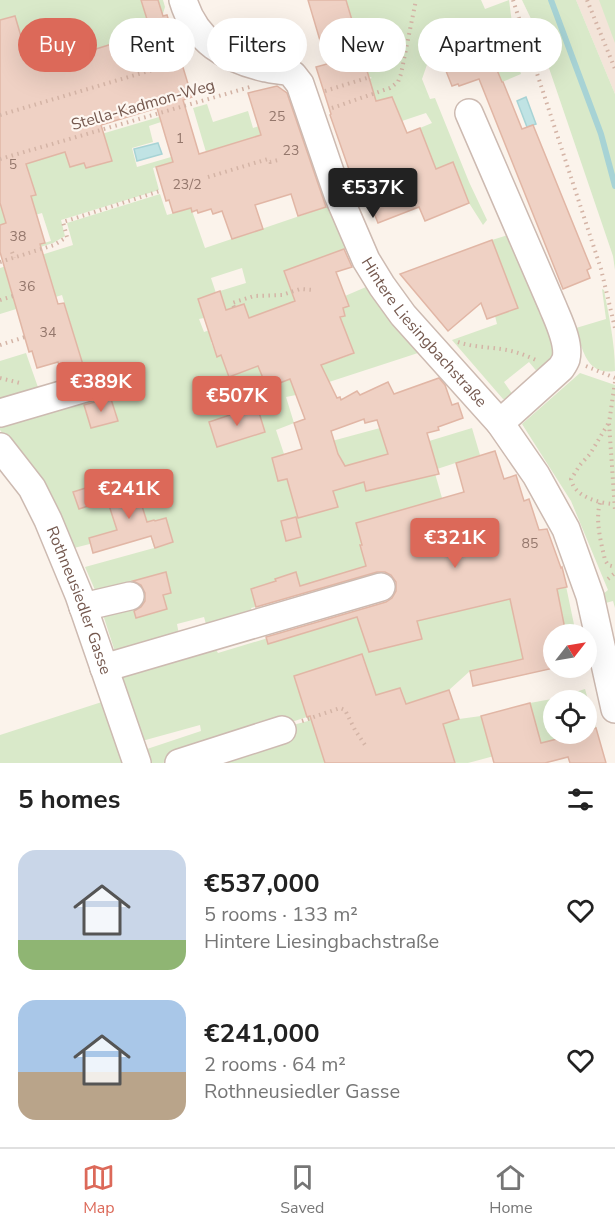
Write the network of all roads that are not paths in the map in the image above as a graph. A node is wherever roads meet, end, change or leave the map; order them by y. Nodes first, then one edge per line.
1 (183, 0) edge
2 (469, 113) dead end
3 (109, 383) dead end
4 (0, 412) edge
5 (500, 423) junction
6 (0, 447) edge
7 (381, 587) dead end
8 (130, 596) dead end
9 (83, 607) junction
10 (104, 668) junction
11 (615, 709) edge
12 (282, 730) dead end
13 (137, 763) edge
14 (179, 763) edge

1 - 5 street, Hintere Liesingbachstraße
2 - 5 street
3 - 4 street
5 - 11 street, Hintere Liesingbachstraße
6 - 9 street, Rothneusiedler Gasse
7 - 10 street
8 - 9 street
9 - 10 street, Rothneusiedler Gasse
10 - 13 street, Rothneusiedler Gasse
12 - 14 street

